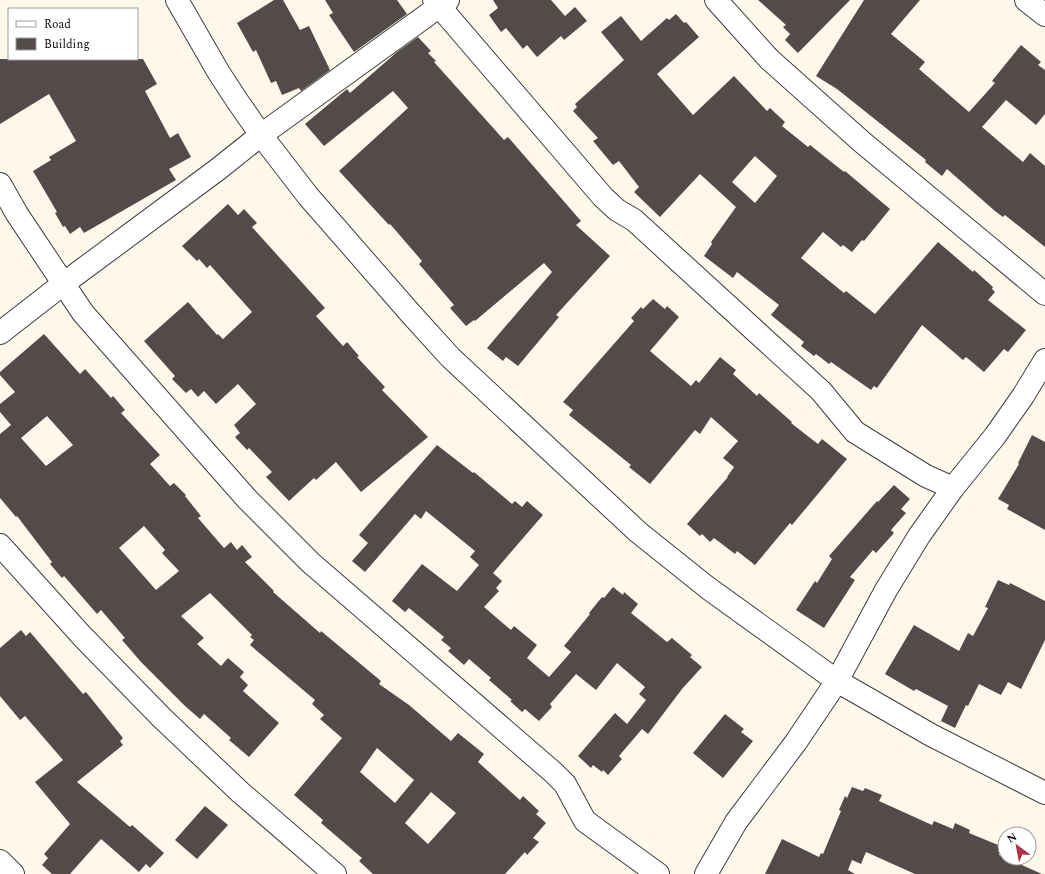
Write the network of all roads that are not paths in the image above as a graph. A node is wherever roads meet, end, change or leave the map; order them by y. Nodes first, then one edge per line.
1 (177, 0) edge
2 (716, 0) edge
3 (1026, 0) edge
4 (440, 2) edge
5 (1045, 15) edge
6 (261, 135) junction
7 (0, 184) edge
8 (63, 284) junction
9 (1045, 294) edge
10 (0, 333) edge
11 (1045, 360) edge
12 (952, 488) junction
13 (0, 545) edge
14 (837, 682) junction
15 (1045, 793) edge
16 (0, 861) edge
17 (13, 874) edge
18 (335, 874) edge
19 (658, 874) edge
20 (706, 874) edge

1 - 6 street
2 - 9 street
3 - 5 street
4 - 6 street
4 - 12 street
6 - 8 street
6 - 14 street
7 - 8 street
8 - 10 street
8 - 19 street
11 - 12 street
12 - 14 street
13 - 18 street
14 - 15 street
14 - 20 street
16 - 17 street

